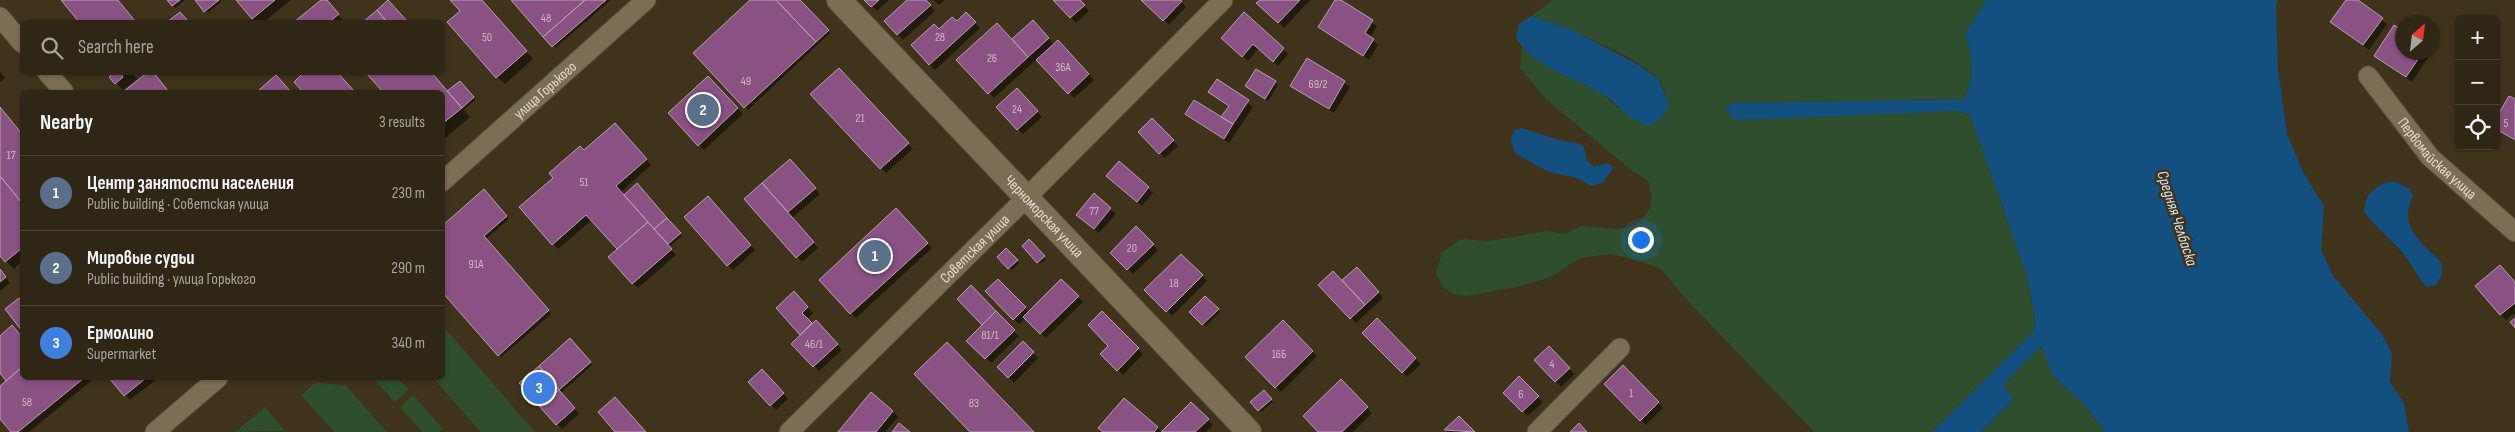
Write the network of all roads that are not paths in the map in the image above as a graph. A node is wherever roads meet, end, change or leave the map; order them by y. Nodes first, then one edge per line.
1 (646, 0) edge
2 (839, 0) edge
3 (1223, 0) edge
4 (0, 17) edge
5 (20, 41) edge
6 (50, 75) edge
7 (2368, 76) dead end
8 (62, 90) edge
9 (445, 179) edge
10 (1026, 198) junction
11 (2515, 232) edge
12 (1620, 348) dead end
13 (216, 380) edge
14 (155, 432) edge
15 (788, 432) edge
16 (1249, 432) edge
17 (1538, 432) edge

1 - 9 street, улица Горького
2 - 10 street, Черноморская улица
3 - 10 street, Советская улица
4 - 5 street
6 - 8 street
7 - 11 street, Первомайская улица
10 - 15 street, Советская улица
10 - 16 street, Черноморская улица
12 - 17 street
13 - 14 street

